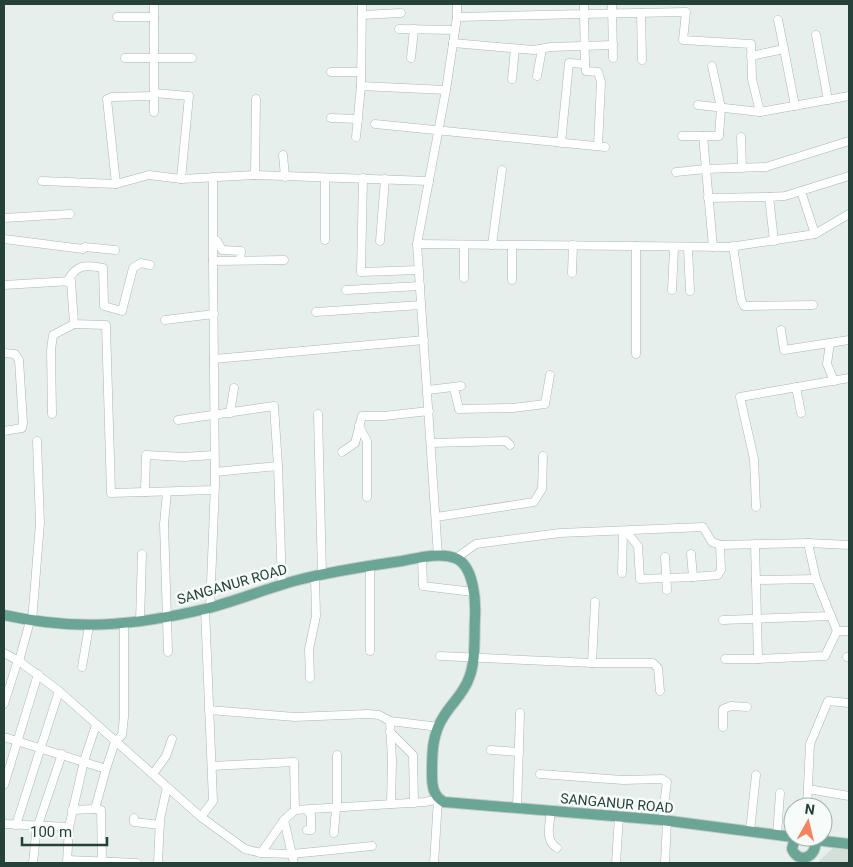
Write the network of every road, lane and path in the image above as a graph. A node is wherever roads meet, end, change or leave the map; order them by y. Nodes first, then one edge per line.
1 (154, 4) edge
2 (362, 4) edge
3 (457, 4) edge
4 (584, 4) edge
5 (612, 4) edge
6 (686, 8) edge
7 (401, 13) dead end
8 (613, 13) junction
9 (641, 13) junction
10 (584, 14) junction
11 (362, 15) junction
12 (117, 17) dead end
13 (154, 17) junction
14 (457, 17) junction
15 (778, 20) dead end
16 (399, 29) dead end
17 (414, 29) junction
18 (455, 30) junction
19 (816, 36) dead end
20 (453, 43) junction
21 (585, 45) junction
22 (613, 45) junction
23 (515, 49) junction
24 (542, 49) junction
25 (784, 49) junction
26 (750, 56) junction
27 (125, 58) dead end
28 (192, 58) dead end
29 (411, 58) dead end
30 (613, 58) dead end
31 (154, 59) junction
32 (642, 60) dead end
33 (585, 64) junction
34 (712, 66) dead end
35 (331, 72) dead end
36 (361, 72) junction
37 (538, 76) dead end
38 (512, 79) dead end
39 (361, 86) junction
40 (446, 90) junction
41 (154, 94) junction
42 (849, 96) edge
43 (256, 99) dead end
44 (828, 100) junction
45 (698, 105) dead end
46 (795, 106) junction
47 (721, 108) junction
48 (154, 112) dead end
49 (760, 112) junction
50 (331, 118) dead end
51 (358, 119) junction
52 (375, 124) dead end
53 (438, 132) junction
54 (682, 136) dead end
55 (703, 136) junction
56 (741, 137) dead end
57 (356, 138) dead end
58 (849, 141) edge
59 (561, 143) junction
60 (283, 155) dead end
61 (742, 168) junction
62 (706, 169) junction
63 (502, 170) dead end
64 (676, 172) dead end
65 (255, 175) junction
66 (849, 176) edge
67 (213, 177) junction
68 (285, 177) junction
69 (325, 178) junction
70 (363, 178) junction
71 (385, 178) junction
72 (181, 179) junction
73 (42, 181) dead end
74 (429, 181) junction
75 (116, 184) junction
76 (800, 191) junction
77 (769, 197) junction
78 (708, 198) junction
79 (70, 214) dead end
80 (849, 214) edge
81 (4, 218) edge
82 (815, 234) junction
83 (4, 239) edge
84 (324, 240) dead end
85 (217, 241) dead end
86 (380, 241) dead end
87 (774, 241) junction
88 (417, 244) junction
89 (464, 245) junction
90 (492, 245) junction
91 (512, 245) junction
92 (573, 245) junction
93 (636, 246) junction
94 (733, 246) junction
95 (713, 247) junction
96 (674, 248) junction
97 (688, 248) junction
98 (115, 250) dead end
99 (240, 260) junction
100 (284, 260) dead end
101 (213, 261) junction
102 (150, 265) dead end
103 (418, 270) junction
104 (572, 273) dead end
105 (464, 278) dead end
106 (512, 280) dead end
107 (67, 282) junction
108 (4, 285) edge
109 (420, 286) junction
110 (346, 290) dead end
111 (672, 290) dead end
112 (690, 291) dead end
113 (421, 305) junction
114 (813, 305) dead end
115 (316, 312) dead end
116 (214, 314) junction
117 (165, 320) dead end
118 (74, 324) junction
119 (781, 330) dead end
120 (424, 340) junction
121 (849, 340) edge
122 (830, 343) junction
123 (4, 353) edge
124 (636, 354) dead end
125 (214, 359) junction
126 (550, 374) dead end
127 (849, 378) edge
128 (834, 381) junction
129 (796, 387) junction
130 (234, 388) dead end
131 (428, 390) junction
132 (429, 411) junction
133 (230, 413) junction
134 (801, 413) dead end
135 (52, 414) dead end
136 (318, 414) dead end
137 (214, 416) junction
138 (178, 420) dead end
139 (360, 426) junction
140 (4, 431) edge
141 (37, 441) dead end
142 (431, 443) junction
143 (510, 445) dead end
144 (342, 452) dead end
145 (214, 455) junction
146 (543, 456) dead end
147 (278, 466) junction
148 (214, 472) junction
149 (214, 490) junction
150 (145, 492) junction
151 (167, 492) junction
152 (367, 498) dead end
153 (756, 507) dead end
154 (436, 517) junction
155 (624, 531) junction
156 (808, 542) junction
157 (755, 544) junction
158 (720, 545) junction
159 (849, 545) edge
160 (142, 554) dead end
161 (691, 554) dead end
162 (438, 556) junction
163 (666, 557) dead end
164 (422, 558) junction
165 (456, 558) junction
166 (370, 566) junction
167 (622, 573) dead end
168 (318, 575) junction
169 (694, 577) junction
170 (666, 578) junction
171 (816, 579) junction
172 (756, 580) junction
173 (282, 585) junction
174 (667, 590) dead end
175 (473, 592) junction
176 (595, 602) dead end
177 (207, 608) junction
178 (4, 615) edge
179 (165, 616) junction
180 (831, 616) junction
181 (757, 619) junction
182 (723, 620) dead end
183 (31, 621) junction
184 (140, 621) junction
185 (124, 624) junction
186 (89, 626) junction
187 (837, 631) junction
188 (849, 631) edge
189 (370, 651) dead end
190 (168, 652) dead end
191 (4, 653) edge
192 (440, 656) dead end
193 (472, 658) junction
194 (725, 659) dead end
195 (758, 659) junction
196 (18, 660) junction
197 (592, 663) junction
198 (82, 667) dead end
199 (38, 674) junction
200 (310, 678) dead end
201 (59, 691) junction
202 (660, 691) dead end
203 (849, 703) edge
204 (4, 704) edge
205 (747, 707) dead end
206 (209, 710) junction
207 (520, 713) dead end
208 (390, 721) junction
209 (96, 725) junction
210 (439, 726) junction
211 (722, 726) dead end
212 (390, 732) junction
213 (4, 737) edge
214 (172, 739) dead end
215 (18, 741) junction
216 (115, 742) junction
217 (40, 749) junction
218 (491, 750) dead end
219 (519, 752) junction
220 (62, 754) junction
221 (337, 755) dead end
222 (84, 761) junction
223 (212, 766) junction
224 (106, 768) junction
225 (153, 774) junction
226 (540, 774) dead end
227 (756, 775) dead end
228 (4, 785) edge
229 (167, 787) junction
230 (808, 789) junction
231 (780, 793) dead end
232 (849, 796) edge
233 (808, 797) edge
234 (438, 799) junction
235 (414, 803) junction
236 (391, 804) junction
237 (336, 808) junction
238 (517, 808) junction
239 (72, 810) junction
240 (95, 810) junction
241 (295, 810) junction
242 (306, 810) junction
243 (551, 811) junction
244 (619, 816) junction
245 (201, 817) junction
246 (134, 818) dead end
247 (284, 820) junction
248 (665, 821) junction
249 (4, 824) edge
250 (16, 825) junction
251 (38, 825) junction
252 (160, 825) junction
253 (69, 827) junction
254 (307, 830) dead end
255 (750, 831) junction
256 (334, 833) dead end
257 (779, 835) junction
258 (783, 836) edge
259 (833, 842) edge
260 (849, 844) edge
261 (372, 846) dead end
262 (814, 847) edge
263 (822, 847) edge
264 (557, 848) dead end
265 (792, 849) joint
266 (262, 853) junction
267 (814, 853) junction
268 (292, 854) junction
269 (803, 861) edge
270 (67, 862) edge
271 (102, 862) edge
272 (33, 863) edge
273 (137, 863) edge
274 (158, 863) edge
275 (294, 863) edge
276 (434, 863) edge
277 (616, 863) edge
278 (665, 863) edge

1 - 13 street
2 - 11 street
3 - 14 street
4 - 10 street
5 - 8 street
6 - 9 street
6 - 26 street
7 - 11 street
8 - 9 street
8 - 10 street
8 - 22 street
9 - 32 street
10 - 14 street
10 - 21 street
11 - 36 street
12 - 13 street
13 - 31 street
14 - 18 street
15 - 25 street
16 - 17 street
17 - 18 street
17 - 29 street
18 - 20 street
19 - 44 street
20 - 23 street
20 - 40 street
21 - 22 street
21 - 24 street
21 - 33 street
22 - 30 street
23 - 24 street
23 - 38 street
24 - 37 street
25 - 26 street
25 - 46 street
26 - 49 street
27 - 31 street
28 - 31 street
31 - 41 street
33 - 59 street
33 - 59 street
34 - 47 street
35 - 36 street
36 - 39 street
39 - 40 street
39 - 51 street
40 - 53 street
41 - 48 street
41 - 72 street
41 - 75 street
42 - 44 street
43 - 65 street
44 - 46 street
45 - 47 street
46 - 49 street
47 - 49 street
47 - 55 street
50 - 51 street
51 - 57 street
52 - 53 street
53 - 59 street
53 - 74 street
54 - 55 street
55 - 62 street
56 - 61 street
58 - 61 street
60 - 68 street
61 - 62 street
62 - 64 street
62 - 78 street
63 - 90 street
65 - 67 street
65 - 68 street
66 - 76 street
67 - 72 street
67 - 101 street
68 - 69 street
69 - 70 street
69 - 84 street
70 - 71 street
70 - 103 street
71 - 74 street
71 - 86 street
72 - 75 street
73 - 75 street
74 - 88 street
76 - 77 street
76 - 82 street
77 - 78 street
77 - 87 street
78 - 95 street
79 - 81 street
80 - 82 street
82 - 87 street
83 - 98 street
85 - 99 street
87 - 94 street
88 - 89 street
88 - 103 street
89 - 90 street
89 - 105 street
90 - 91 street
91 - 92 street
91 - 106 street
92 - 93 street
92 - 104 street
93 - 96 street
93 - 124 street
94 - 95 street
94 - 114 street
95 - 97 street
96 - 97 street
96 - 111 street
97 - 112 street
99 - 100 street
99 - 101 street
101 - 116 street
102 - 107 street
103 - 109 street
107 - 108 street
107 - 118 street
109 - 110 street
109 - 113 street
113 - 115 street
113 - 120 street
116 - 117 street
116 - 125 street
118 - 135 street
118 - 150 street
119 - 122 street
120 - 125 street
120 - 131 street
121 - 122 street
122 - 128 street
123 - 140 street
125 - 137 street
126 - 131 street
127 - 128 street
128 - 129 street
129 - 134 street
129 - 153 street
130 - 133 street
131 - 132 street
132 - 139 street
132 - 142 street
133 - 137 street
133 - 147 street
136 - 168 street
137 - 138 street
137 - 145 street
139 - 144 street
139 - 152 street
141 - 183 street
142 - 143 street
142 - 154 street
145 - 148 street
145 - 150 street
146 - 154 street
147 - 148 street
147 - 173 street
148 - 149 street
149 - 151 street
149 - 177 street
150 - 151 street
151 - 179 street
154 - 162 street
155 - 158 street
155 - 165 street
155 - 167 street
155 - 170 street
156 - 157 street
156 - 159 street
156 - 171 street
157 - 158 street
157 - 172 street
158 - 169 street
160 - 184 street
161 - 169 street
162 - 164 main road, SANGANUR ROAD
162 - 165 main road, SANGANUR ROAD
163 - 170 street
164 - 166 main road, SANGANUR ROAD
164 - 175 street
165 - 175 main road
166 - 168 main road, SANGANUR ROAD
166 - 189 street
168 - 173 main road, SANGANUR ROAD
168 - 200 street
169 - 170 street
170 - 174 street
171 - 172 street
171 - 180 street
172 - 181 street
173 - 177 main road, SANGANUR ROAD
175 - 193 main road
176 - 197 street
177 - 179 main road, SANGANUR ROAD
177 - 206 street
178 - 183 main road, SANGANUR ROAD
179 - 184 main road, SANGANUR ROAD
179 - 190 street
180 - 181 street
180 - 187 street
181 - 182 street
181 - 195 street
183 - 186 main road, SANGANUR ROAD
183 - 196 street
184 - 185 main road, SANGANUR ROAD
185 - 186 main road, SANGANUR ROAD
185 - 216 street
186 - 198 street
187 - 188 street
187 - 195 street
191 - 196 street
192 - 193 street
193 - 197 street
193 - 210 main road
194 - 195 street
196 - 199 street
196 - 204 street
197 - 202 street
199 - 201 street
199 - 215 street
201 - 209 street
201 - 217 street
203 - 230 street
205 - 211 street
206 - 208 street
206 - 223 street
207 - 219 street
208 - 210 street
208 - 212 street
209 - 216 street
209 - 222 street
210 - 234 main road
212 - 235 street
212 - 236 street
213 - 215 street
214 - 225 street
215 - 217 street
215 - 228 street
216 - 224 street
216 - 225 street
217 - 220 street
217 - 250 street
218 - 219 street
219 - 238 street
220 - 222 street
220 - 251 street
221 - 237 street
222 - 224 street
222 - 239 street
223 - 241 street
223 - 245 street
224 - 240 street
225 - 229 street
226 - 248 street
227 - 255 street
229 - 245 street
229 - 252 street
230 - 232 street
230 - 233 street
231 - 257 street
234 - 235 street
234 - 238 main road, SANGANUR ROAD
234 - 276 street
235 - 236 street
236 - 237 street
237 - 242 street
237 - 256 street
238 - 243 main road, SANGANUR ROAD
239 - 240 street
239 - 253 street
240 - 271 street
241 - 242 street
241 - 247 street
242 - 254 street
243 - 244 main road, SANGANUR ROAD
243 - 264 street
244 - 248 main road, SANGANUR ROAD
244 - 277 street
245 - 266 street
246 - 252 street
247 - 266 street
247 - 268 street
248 - 255 main road, SANGANUR ROAD
248 - 278 street
249 - 250 street
250 - 251 street
251 - 253 street
251 - 272 street
252 - 274 street
253 - 270 street
255 - 257 main road, SANGANUR ROAD
257 - 258 main road, SANGANUR ROAD
257 - 265 main road
259 - 260 main road
261 - 268 street
262 - 267 main road
263 - 267 main road
265 - 269 main road
266 - 268 street
267 - 269 main road
268 - 275 street
270 - 271 street
271 - 273 street

